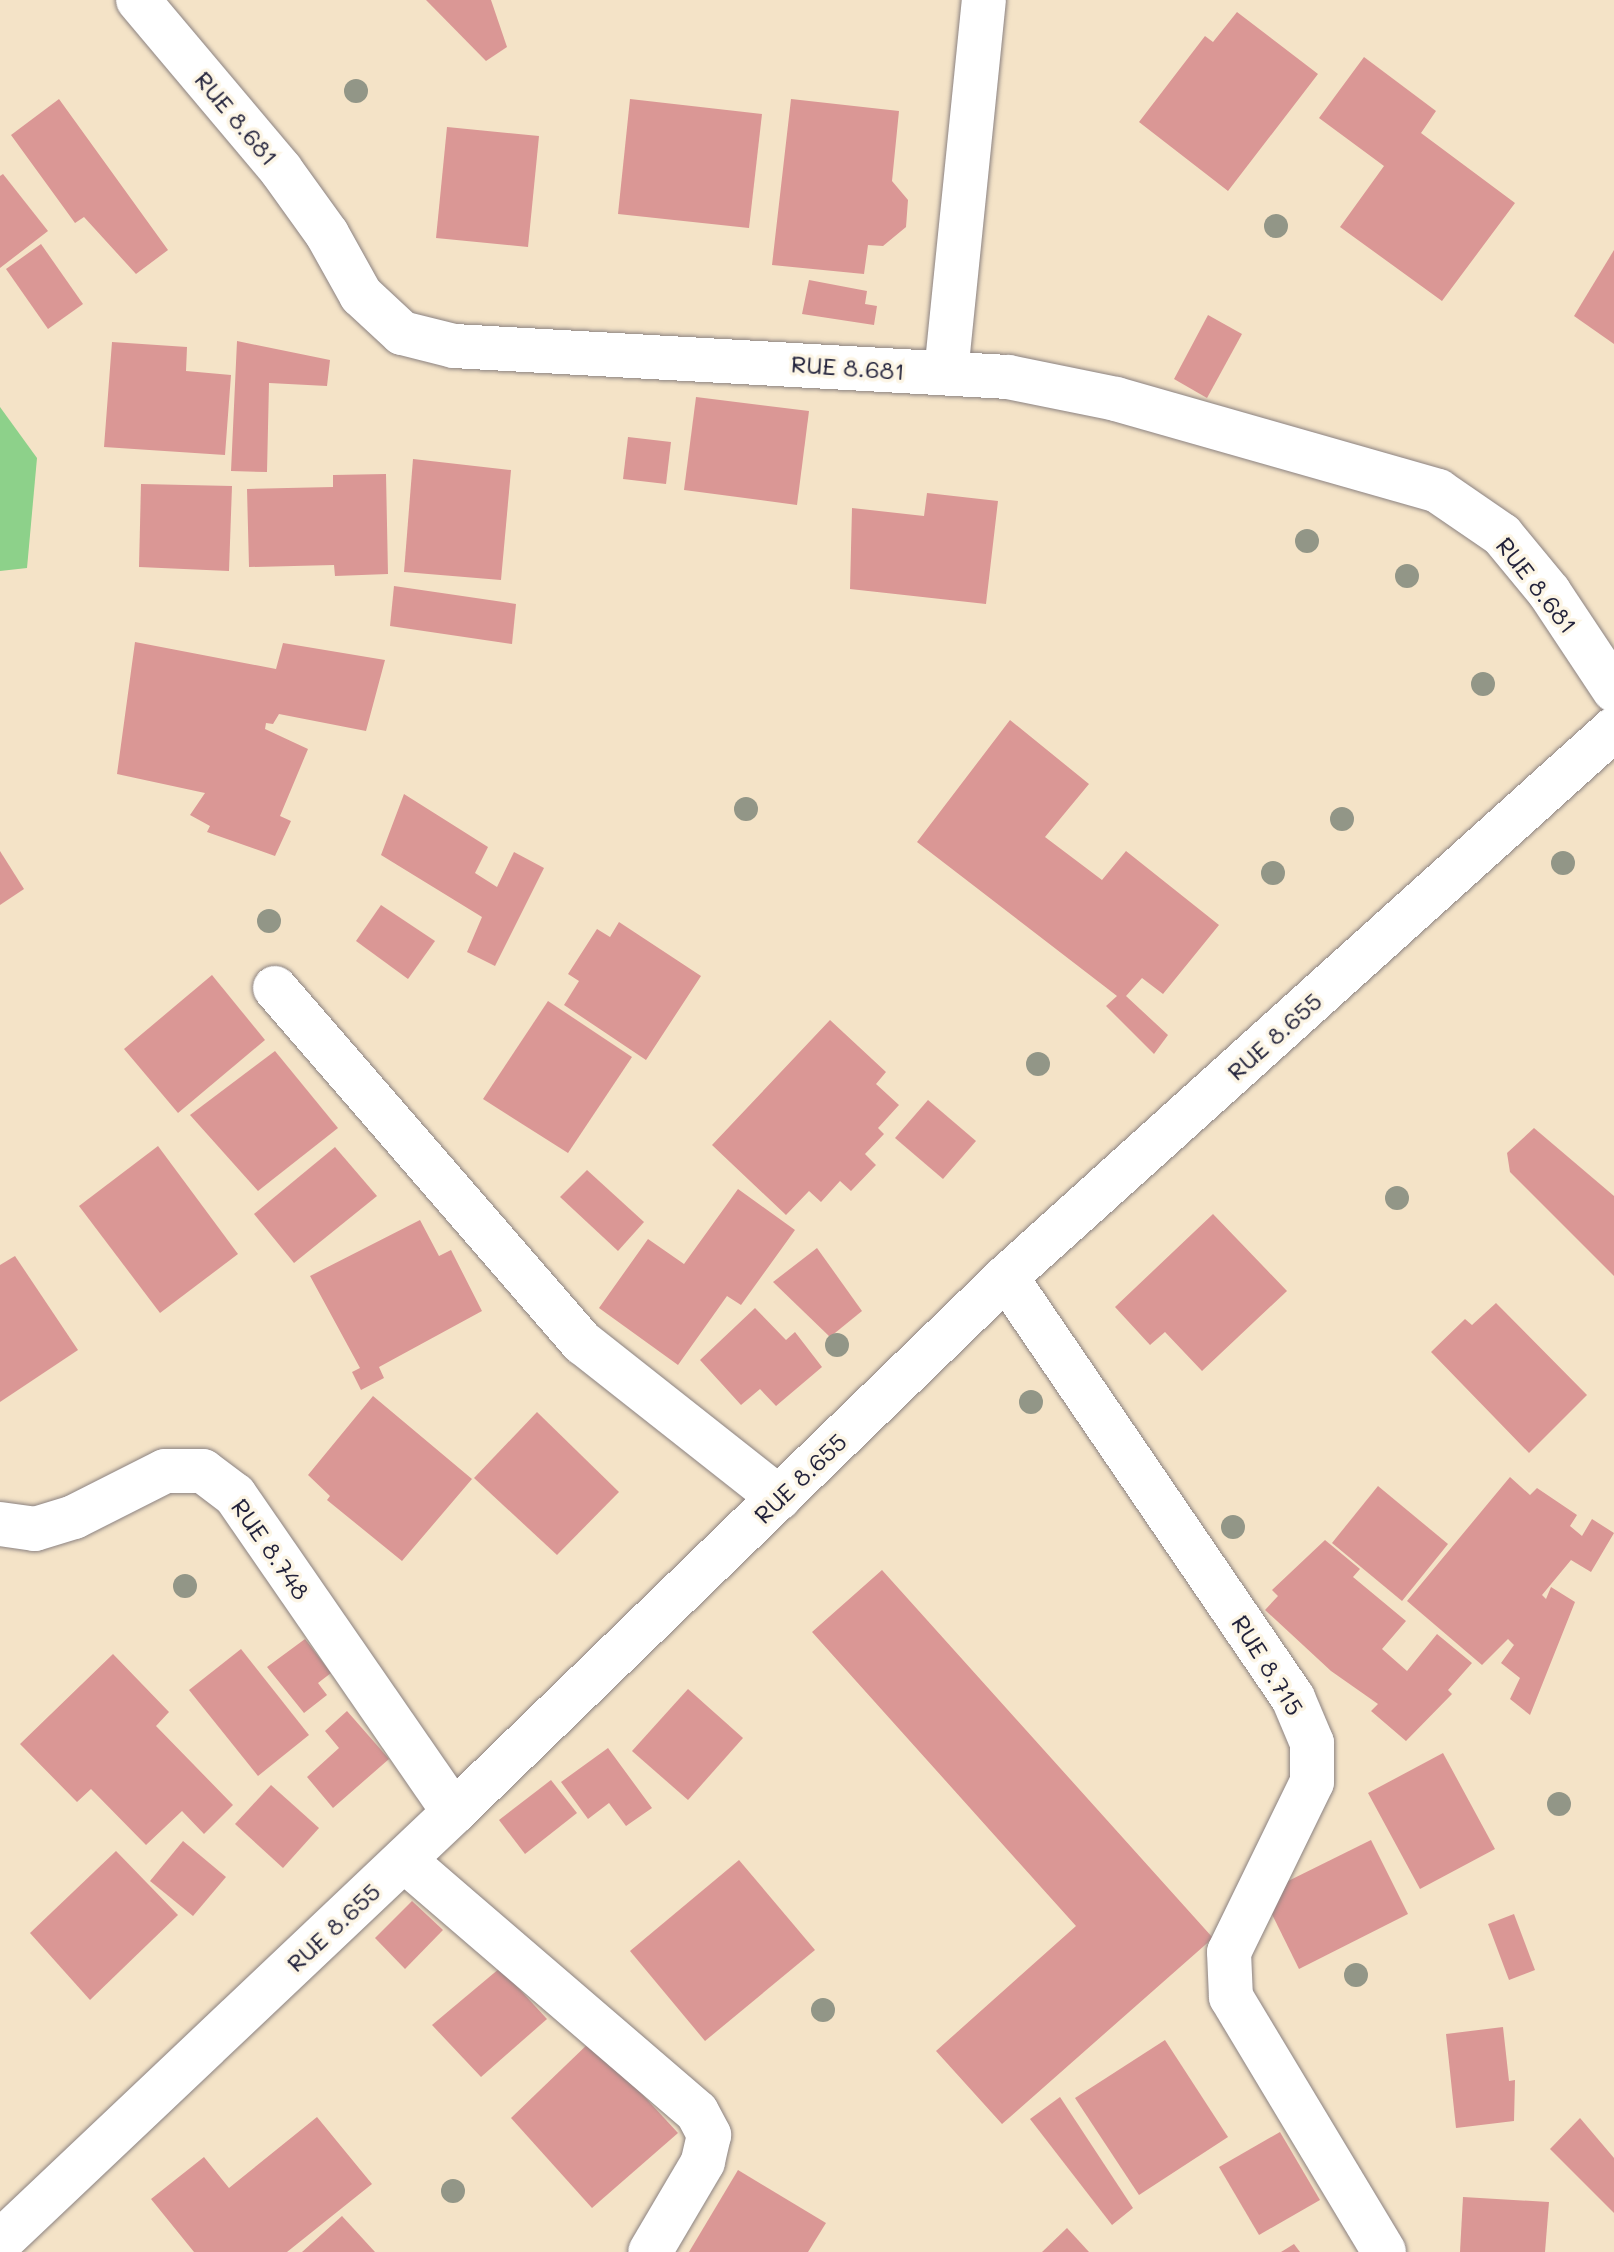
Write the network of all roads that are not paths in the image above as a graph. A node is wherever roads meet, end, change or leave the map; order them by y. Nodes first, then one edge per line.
1 (138, 0) edge
2 (984, 0) edge
3 (946, 373) junction
4 (1614, 690) edge
5 (1614, 729) edge
6 (275, 988) dead end
7 (1006, 1277) junction
8 (779, 1498) junction
9 (0, 1524) edge
10 (454, 1812) junction
11 (404, 1860) junction
12 (0, 2242) edge
13 (650, 2252) edge
14 (1384, 2252) edge

1 - 3 street, RUE 8.681
2 - 3 street
3 - 4 street, RUE 8.681
5 - 7 street, RUE 8.655
6 - 8 street
7 - 8 street, RUE 8.655
7 - 14 street, RUE 8.715
8 - 10 street, RUE 8.655
9 - 10 street, RUE 8.748
10 - 11 street, RUE 8.655
11 - 12 street, RUE 8.655
11 - 13 street

